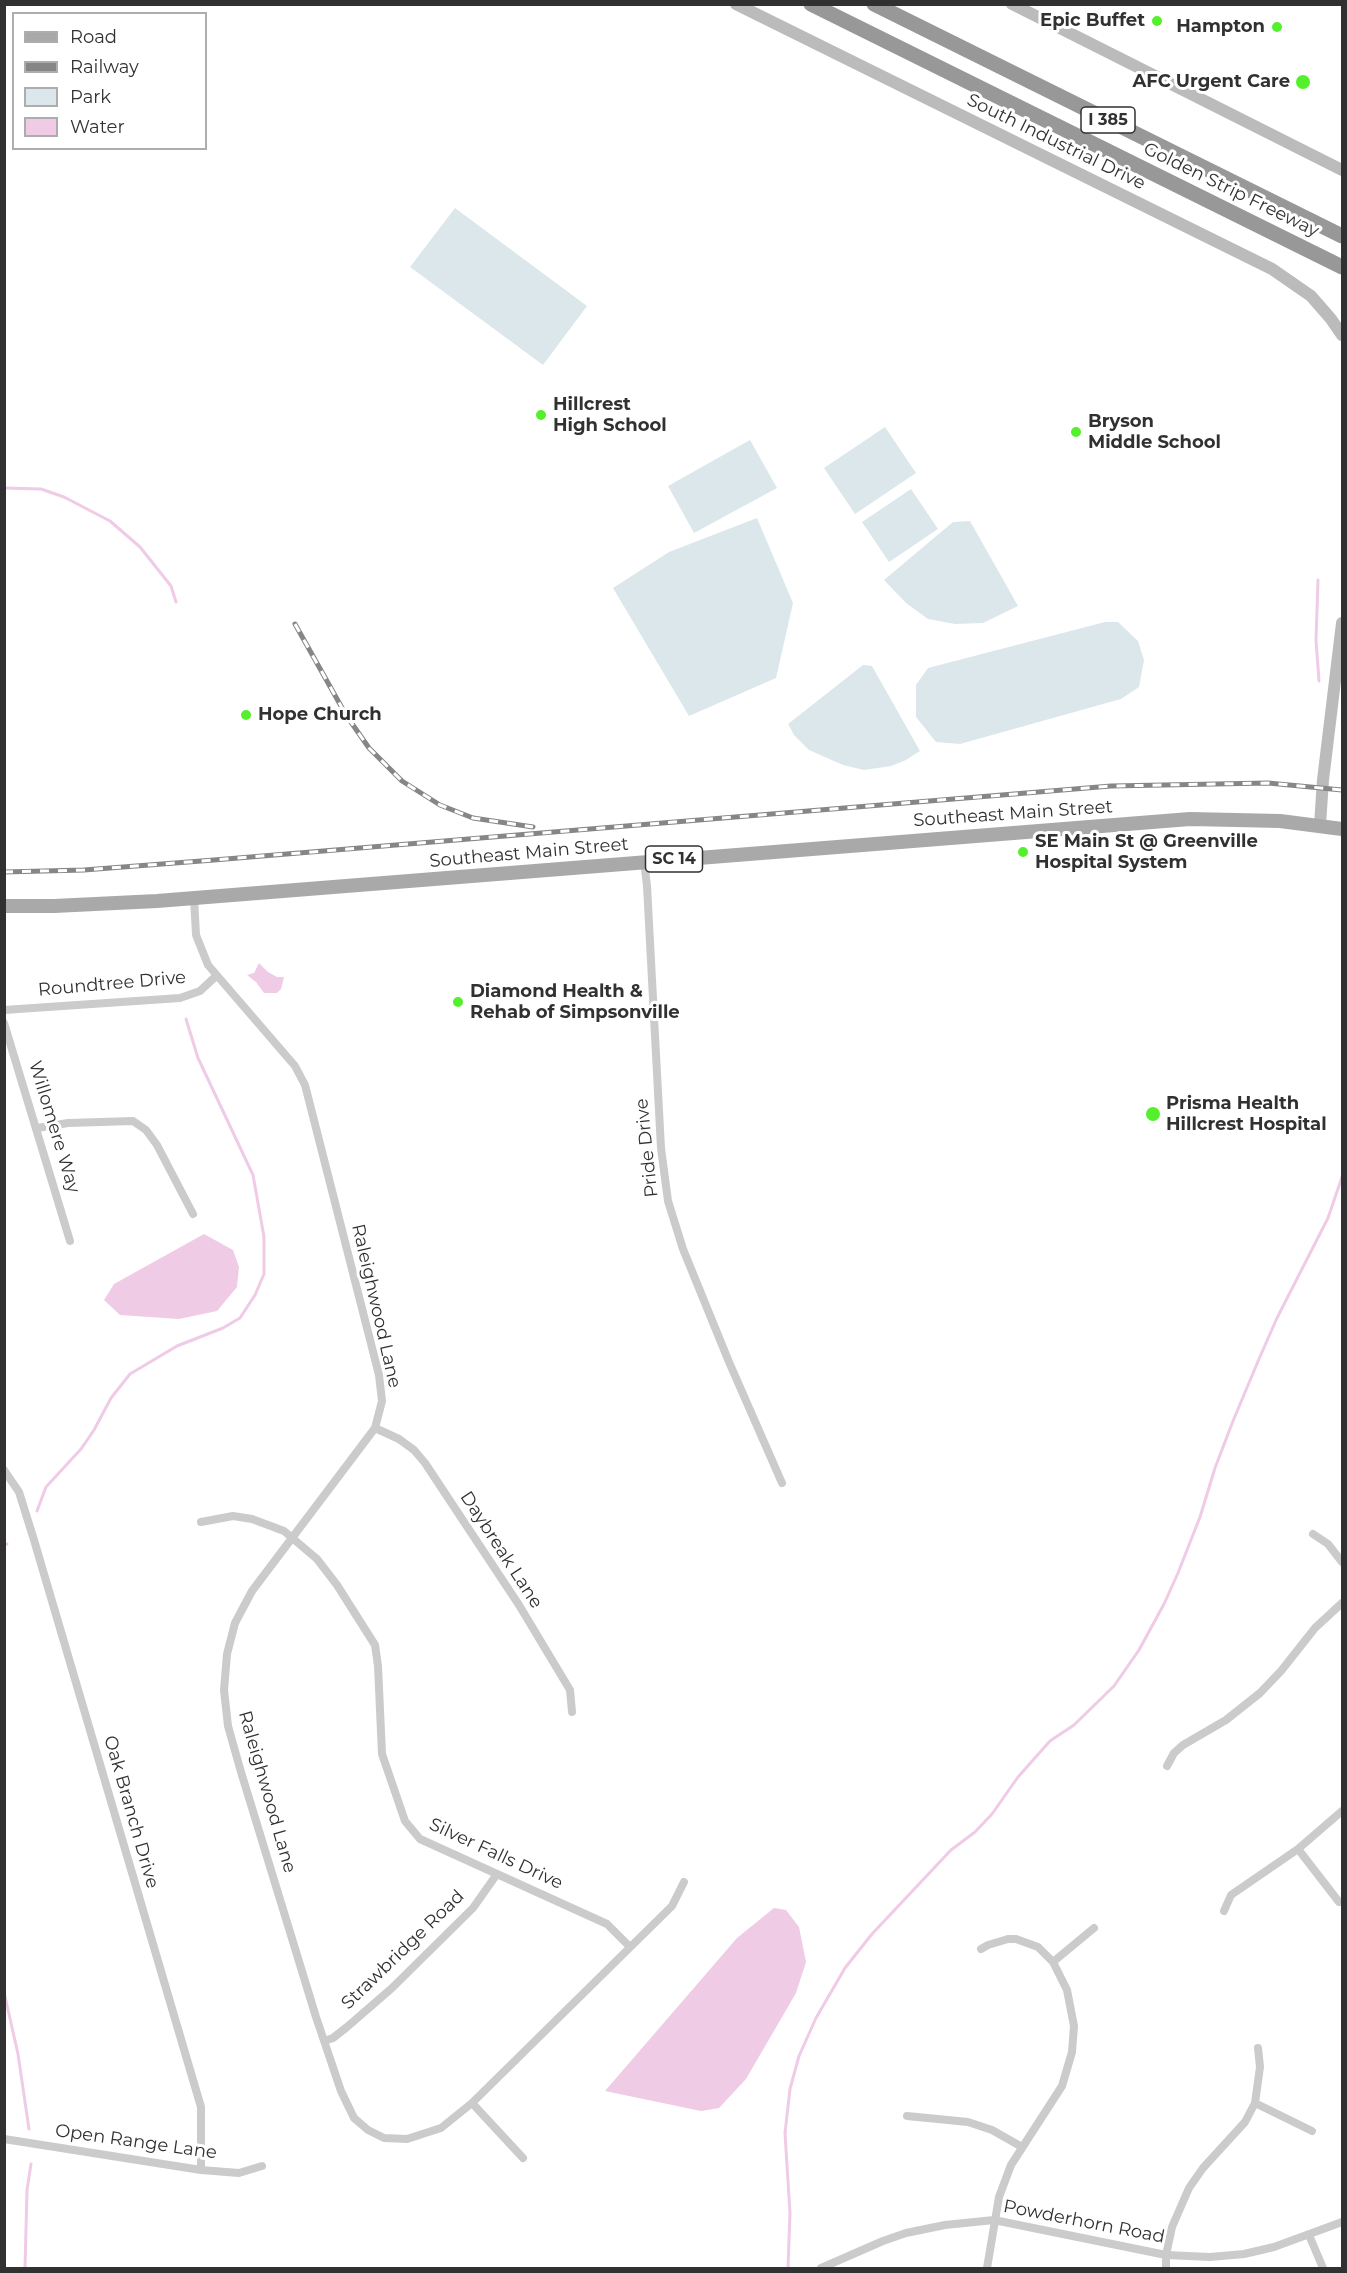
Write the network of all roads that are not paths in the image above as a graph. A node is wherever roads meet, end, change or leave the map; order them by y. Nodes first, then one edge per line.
1 (736, 4) edge
2 (811, 4) edge
3 (874, 4) edge
4 (1012, 4) edge
5 (1342, 171) edge
6 (1253, 192) junction
7 (1238, 215) junction
8 (1342, 226) edge
9 (1342, 236) edge
10 (1342, 267) edge
11 (1342, 277) edge
12 (1342, 335) edge
13 (1342, 623) edge
14 (1320, 825) junction
15 (1342, 829) edge
16 (644, 861) junction
17 (194, 898) junction
18 (5, 907) edge
19 (216, 976) junction
20 (4, 1010) edge
21 (4, 1023) edge
22 (38, 1128) junction
23 (192, 1214) dead end
24 (70, 1241) dead end
25 (375, 1428) junction
26 (4, 1470) edge
27 (782, 1483) dead end
28 (201, 1522) dead end
29 (1313, 1534) dead end
30 (292, 1537) junction
31 (1342, 1562) edge
32 (1342, 1603) edge
33 (572, 1712) dead end
34 (1167, 1766) dead end
35 (1342, 1811) edge
36 (1298, 1849) junction
37 (497, 1874) junction
38 (684, 1882) dead end
39 (1339, 1902) dead end
40 (1224, 1911) dead end
41 (1094, 1928) dead end
42 (630, 1947) junction
43 (981, 1949) dead end
44 (1053, 1962) junction
45 (324, 2041) junction
46 (1258, 2048) dead end
47 (472, 2103) junction
48 (1255, 2103) junction
49 (908, 2116) dead end
50 (1312, 2131) dead end
51 (4, 2139) edge
52 (1022, 2147) junction
53 (523, 2158) dead end
54 (262, 2166) dead end
55 (201, 2170) junction
56 (994, 2220) junction
57 (1342, 2222) edge
58 (1309, 2235) junction
59 (1166, 2255) junction
60 (821, 2268) edge
61 (987, 2268) edge
62 (1166, 2268) edge
63 (1323, 2268) edge

1 - 12 street, South Industrial Drive
2 - 7 highway, Golden Strip Freeway / I 385
3 - 6 highway, Golden Strip Freeway / I 385
4 - 5 street
6 - 8 highway
6 - 9 highway, Golden Strip Freeway / I 385
7 - 10 highway, Golden Strip Freeway / I 385
7 - 11 highway
13 - 14 street
14 - 15 main road, Southeast Main Street / SC 14
14 - 16 main road, Southeast Main Street / SC 14
16 - 17 main road, Southeast Main Street / SC 14
16 - 27 street, Pride Drive
17 - 18 main road, Southeast Main Street / SC 14
17 - 19 street, Raleighwood Lane
19 - 20 street, Roundtree Drive
19 - 25 street, Raleighwood Lane
21 - 22 street, Willomere Way
22 - 23 street
22 - 24 street, Willomere Way
25 - 30 street, Raleighwood Lane
25 - 33 street, Daybreak Lane
26 - 55 street, Oak Branch Drive
28 - 30 street, Silver Falls Drive
29 - 31 street
30 - 37 street, Silver Falls Drive
30 - 45 street, Raleighwood Lane
32 - 34 street
35 - 36 street
36 - 39 street
36 - 40 street
37 - 42 street, Silver Falls Drive
37 - 45 street, Strawbridge Road
38 - 42 street, Raleighwood Lane
41 - 44 street
42 - 47 street, Raleighwood Lane
43 - 44 street
44 - 52 street
45 - 47 street, Raleighwood Lane
46 - 48 street
47 - 53 street
48 - 50 street
48 - 59 street
49 - 52 street
51 - 55 street, Open Range Lane
52 - 56 street
54 - 55 street, Open Range Lane
56 - 59 street, Powderhorn Road
56 - 60 street, Powderhorn Road
56 - 61 street
57 - 58 street, Powderhorn Road
58 - 59 street, Powderhorn Road
58 - 63 street
59 - 62 street

